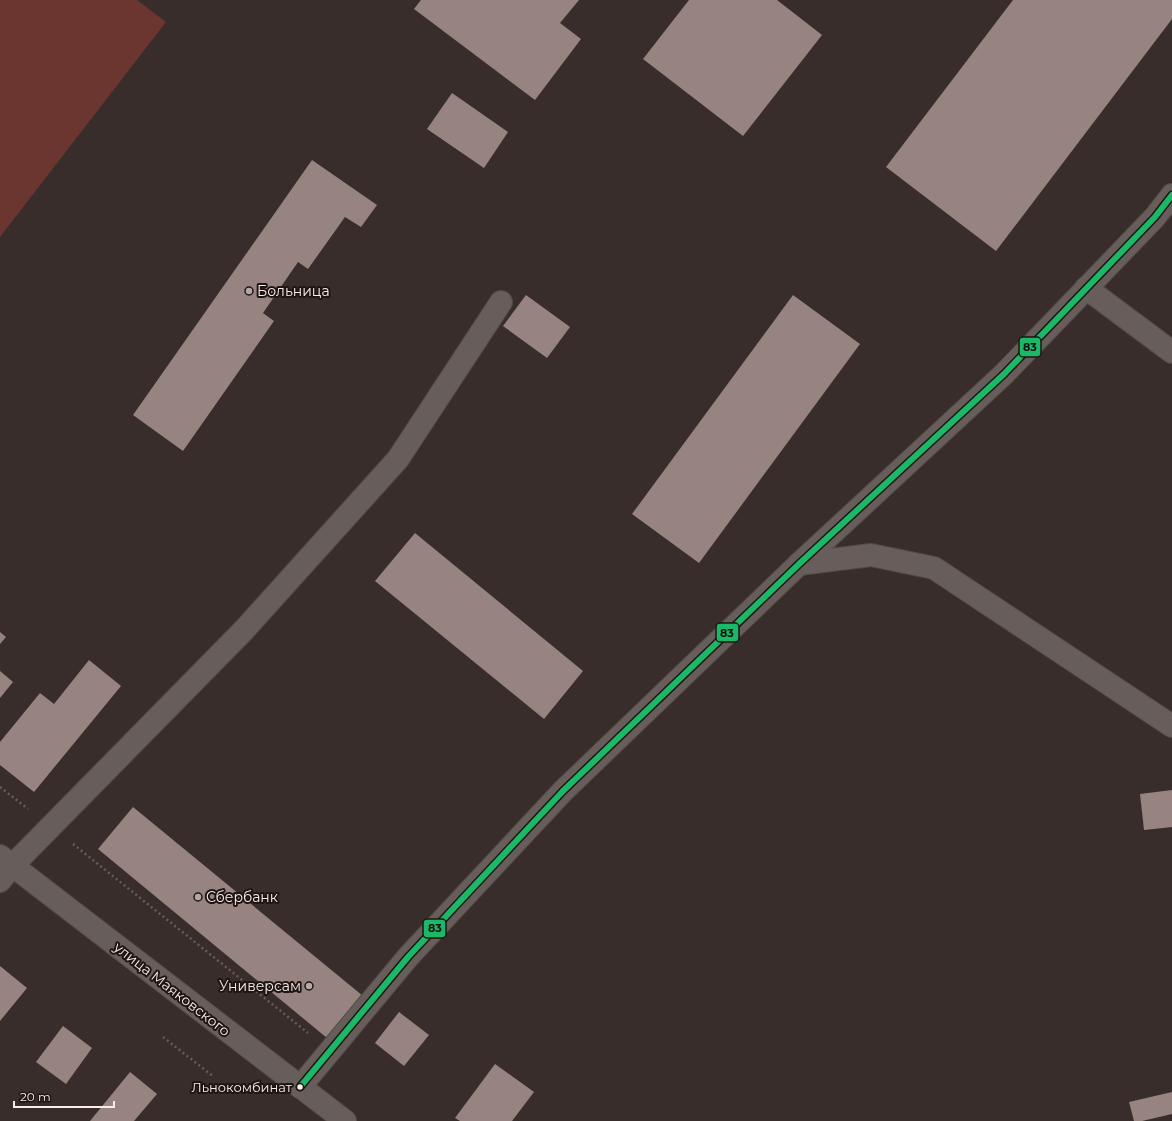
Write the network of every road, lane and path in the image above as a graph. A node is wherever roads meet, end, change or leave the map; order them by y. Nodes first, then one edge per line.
1 (1172, 195) edge
2 (1086, 288) junction
3 (502, 302) dead end
4 (1172, 352) edge
5 (799, 564) junction
6 (1172, 726) edge
7 (0, 787) edge
8 (51, 826) junction
9 (4, 868) edge
10 (163, 1037) dead end
11 (330, 1051) junction
12 (214, 1077) dead end
13 (300, 1087) junction
14 (345, 1121) edge

1 - 2 street
2 - 4 street
2 - 5 street
3 - 8 street
5 - 6 street
5 - 11 street
7 - 8 path
8 - 9 street
8 - 11 path
9 - 13 street, улица Маяковского
10 - 12 path
11 - 13 street
13 - 14 street, улица Маяковского

